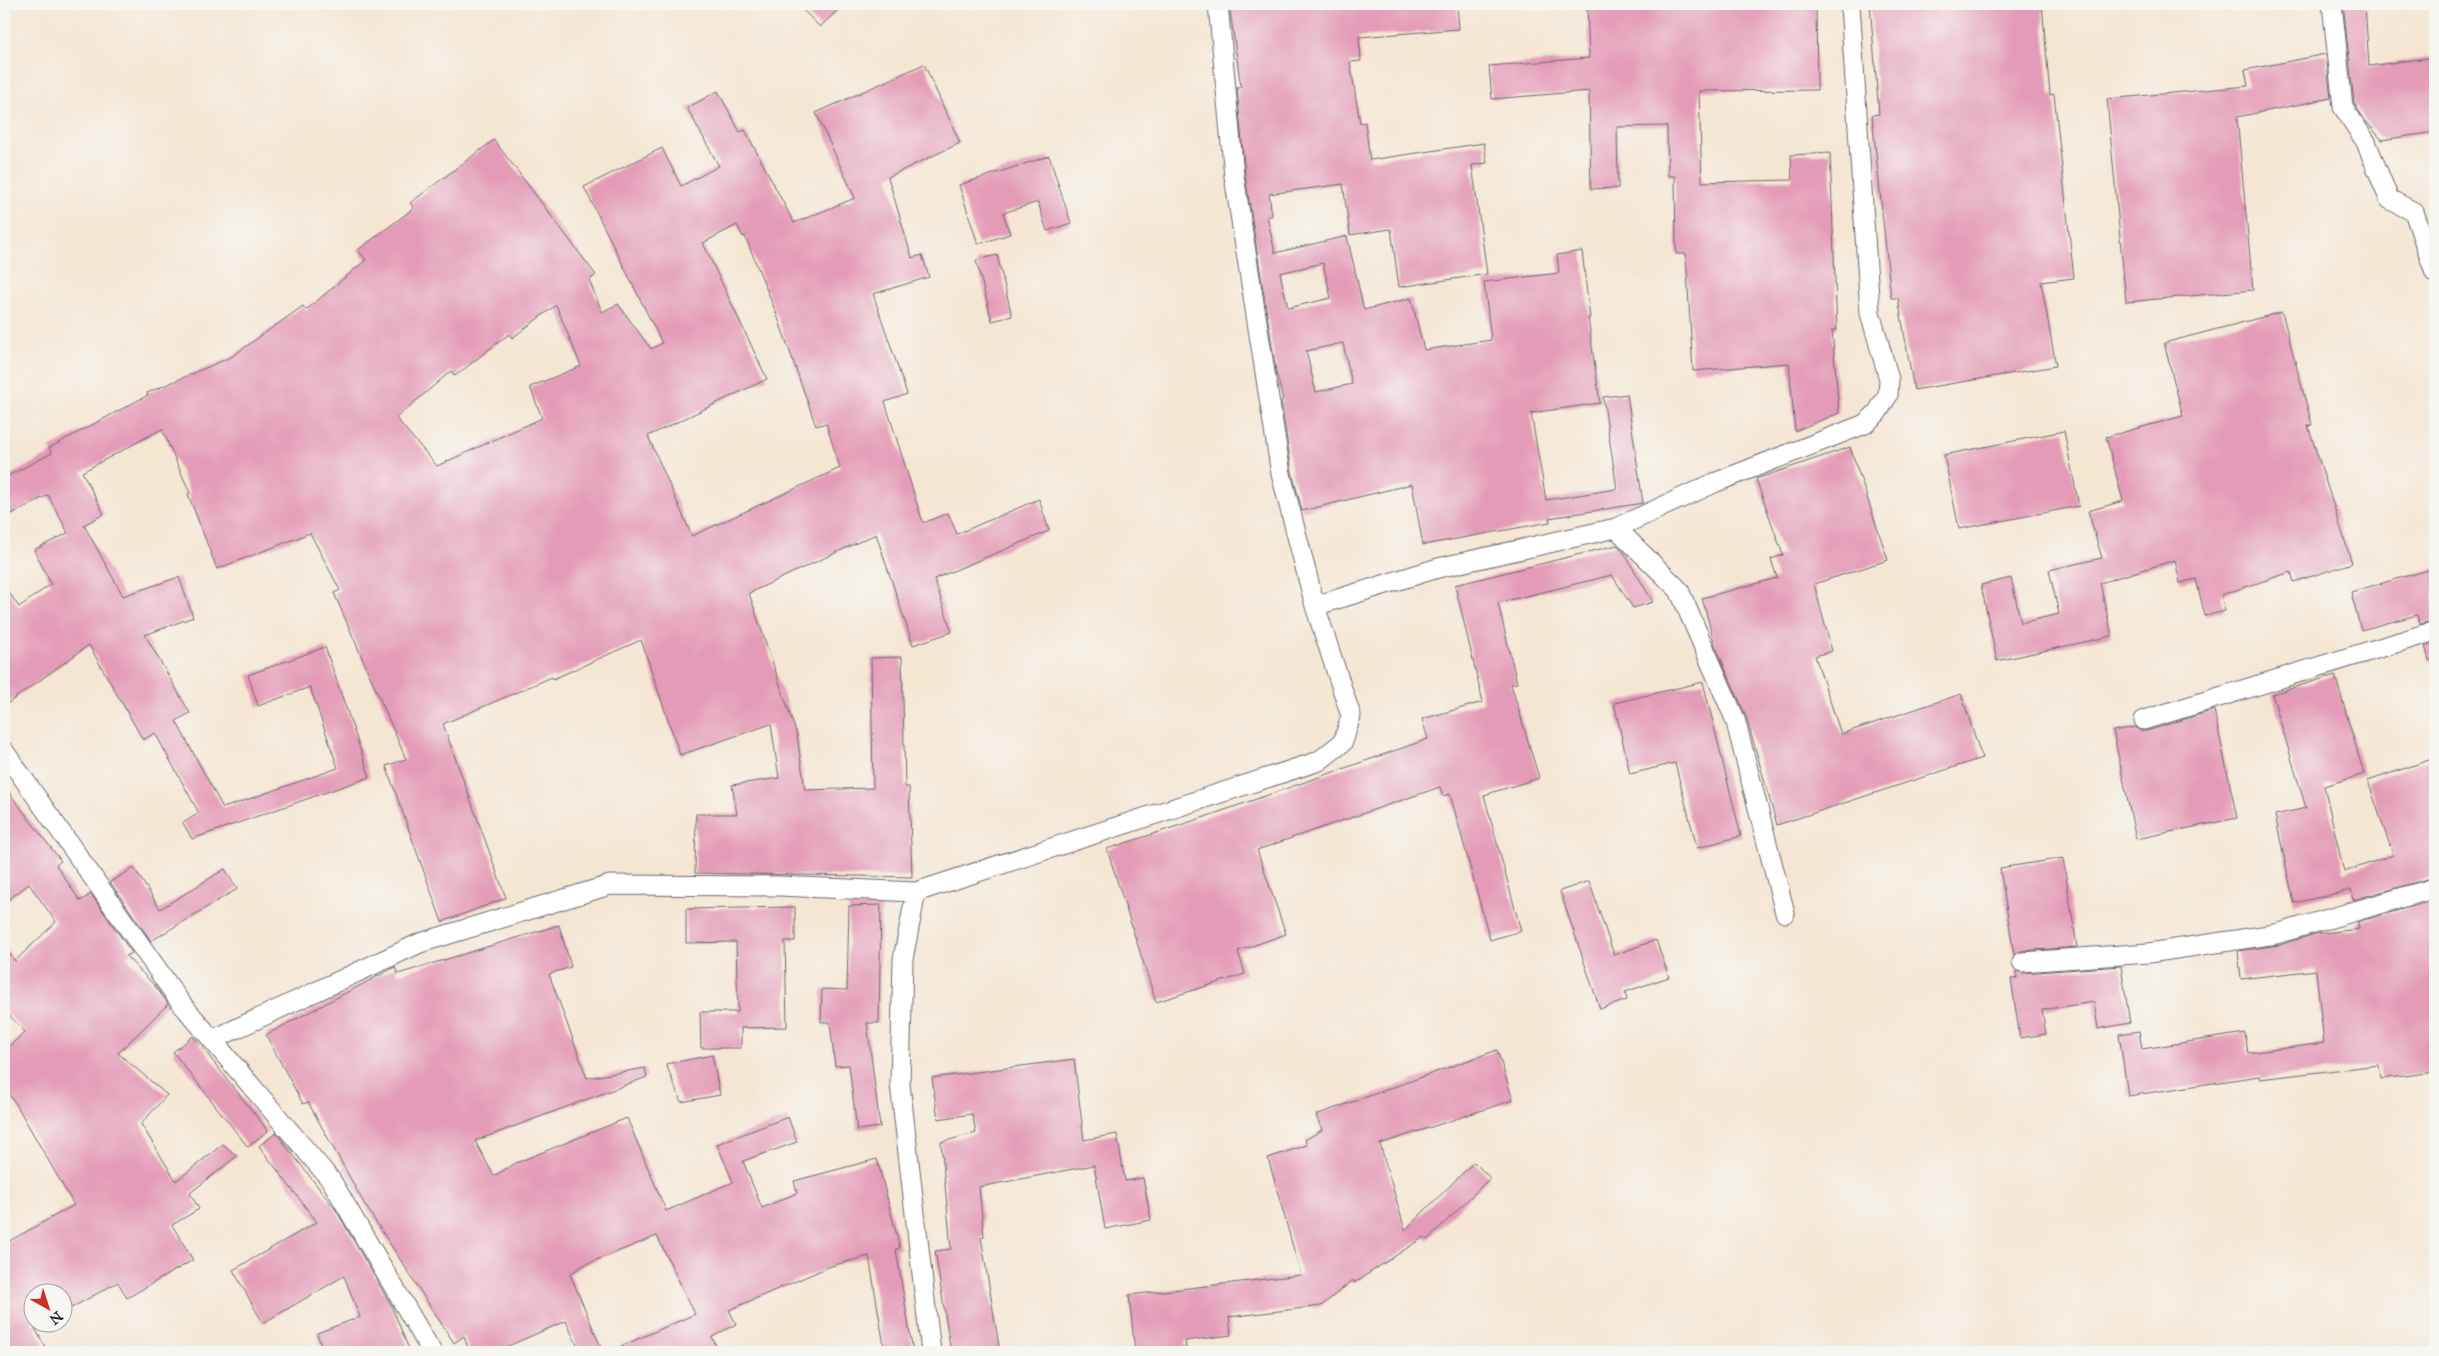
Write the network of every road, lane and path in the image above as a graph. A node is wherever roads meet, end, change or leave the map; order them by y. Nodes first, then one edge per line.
1 (1218, 4) edge
2 (1850, 4) edge
3 (2332, 4) edge
4 (2435, 273) edge
5 (1616, 528) junction
6 (1315, 606) junction
7 (2435, 630) edge
8 (2144, 720) dead end
9 (4, 751) edge
10 (2435, 888) edge
11 (916, 892) junction
12 (1785, 914) dead end
13 (2022, 962) dead end
14 (212, 1040) junction
15 (432, 1352) edge
16 (932, 1352) edge

1 - 6 street
2 - 5 street
3 - 4 street
5 - 6 street
5 - 12 street
6 - 11 street
7 - 8 street
9 - 14 street
10 - 13 street
11 - 14 street
11 - 16 street
14 - 15 street

